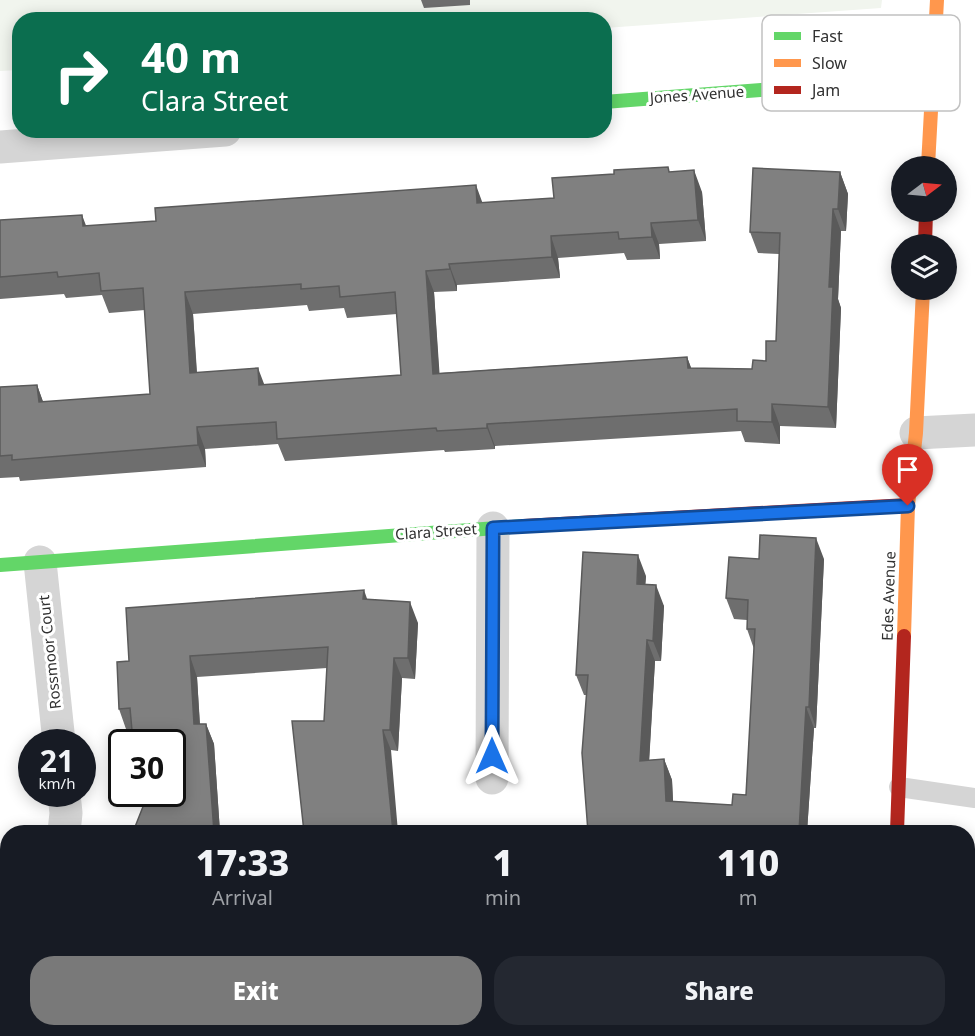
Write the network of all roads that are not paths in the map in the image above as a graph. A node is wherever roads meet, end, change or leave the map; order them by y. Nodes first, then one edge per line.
1 (937, 0) edge
2 (936, 15) edge
3 (762, 90) edge
4 (612, 101) edge
5 (931, 111) edge
6 (119, 138) edge
7 (0, 147) edge
8 (929, 156) edge
9 (923, 300) edge
10 (975, 430) edge
11 (916, 432) junction
12 (908, 506) junction
13 (493, 528) junction
14 (40, 562) junction
15 (0, 565) edge
16 (58, 729) edge
17 (492, 778) dead end
18 (898, 787) junction
19 (975, 798) edge
20 (65, 807) edge
21 (65, 825) edge
22 (897, 825) edge

1 - 2 street
3 - 4 street, Jones Avenue
5 - 8 street
6 - 7 street
9 - 11 street, Edes Avenue
10 - 11 street
11 - 12 street, Edes Avenue
12 - 13 street, Clara Street
12 - 18 street, Edes Avenue
13 - 14 street, Clara Street
13 - 17 street
14 - 15 street, Clara Street
14 - 16 street, Rossmoor Court
18 - 19 lane
18 - 22 street, Edes Avenue
20 - 21 street

